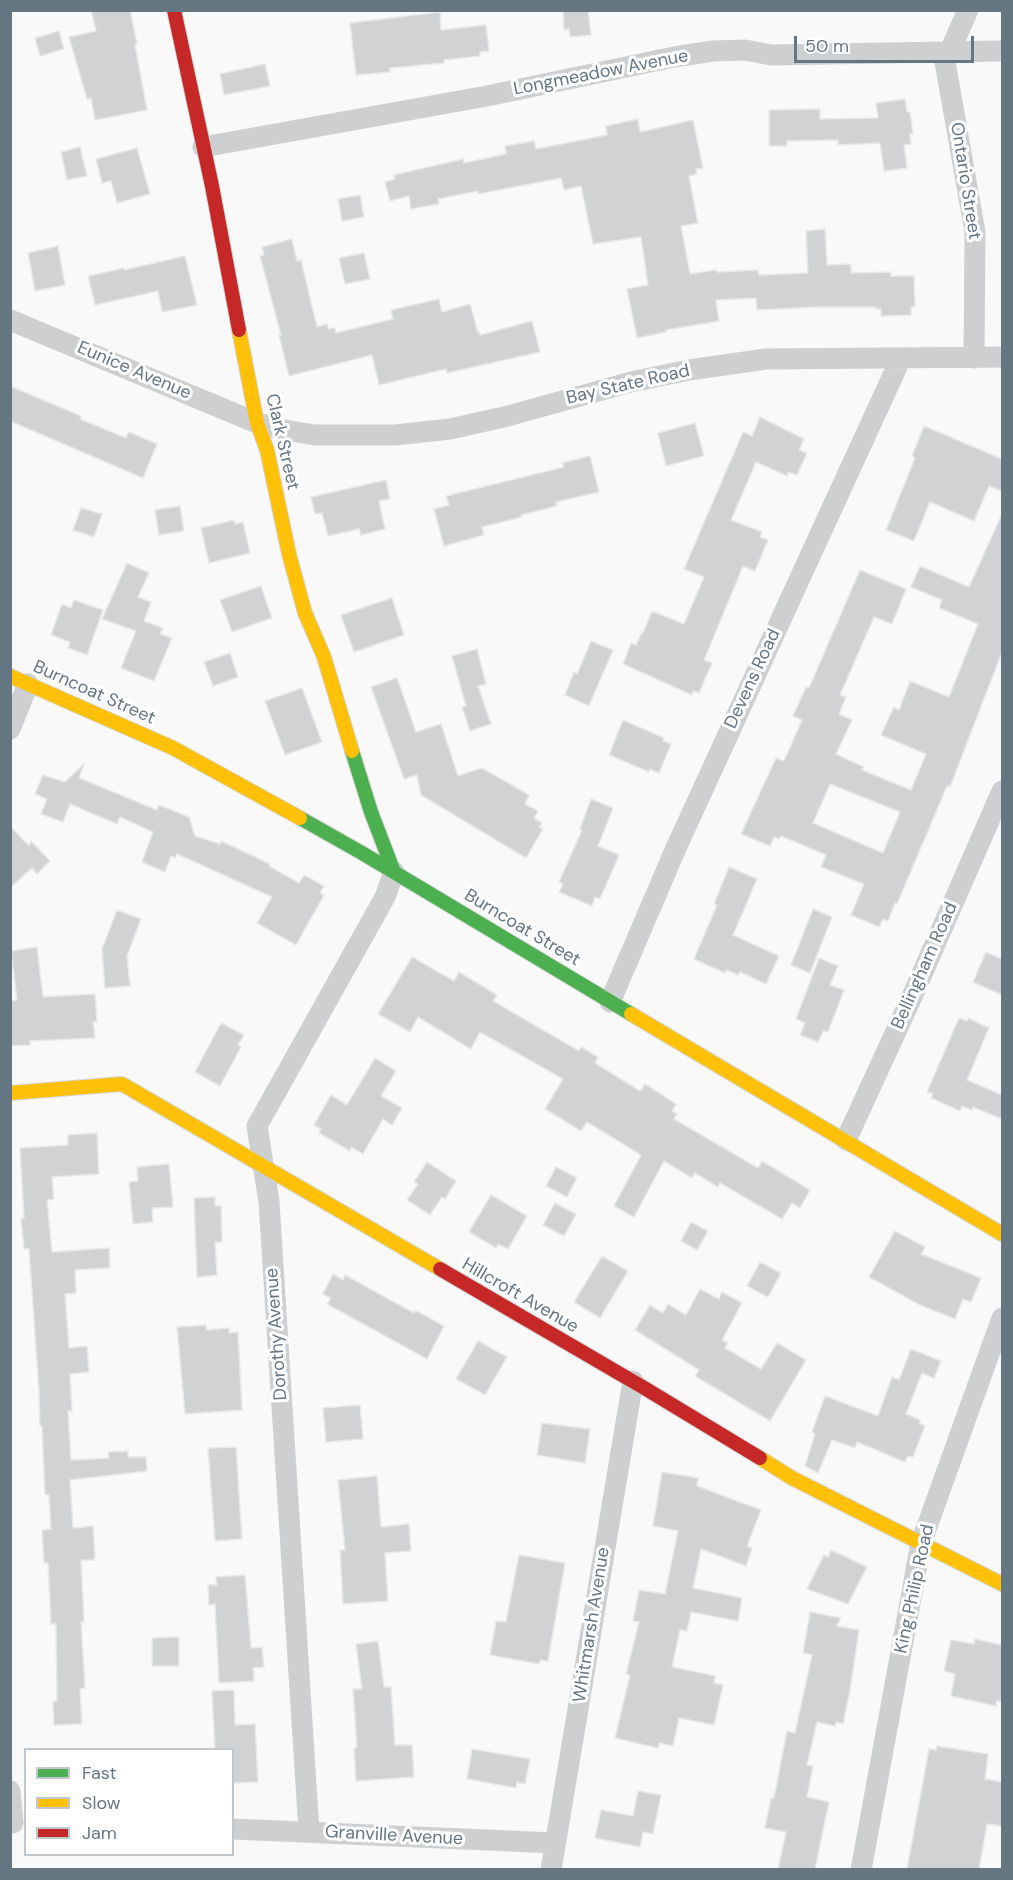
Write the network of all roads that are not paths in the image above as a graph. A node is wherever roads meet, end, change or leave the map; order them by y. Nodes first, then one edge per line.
1 (174, 10) edge
2 (968, 10) edge
3 (1002, 51) edge
4 (950, 52) junction
5 (203, 147) junction
6 (10, 320) edge
7 (1002, 357) edge
8 (901, 358) junction
9 (974, 358) junction
10 (258, 423) junction
11 (19, 680) edge
12 (10, 729) edge
13 (1002, 791) edge
14 (393, 872) junction
15 (610, 1002) junction
16 (10, 1093) edge
17 (846, 1140) junction
18 (262, 1165) junction
19 (1002, 1234) edge
20 (1002, 1318) edge
21 (633, 1381) junction
22 (921, 1543) junction
23 (1002, 1584) edge
24 (10, 1791) edge
25 (16, 1823) edge
26 (234, 1830) edge
27 (309, 1832) junction
28 (555, 1844) junction
29 (551, 1869) edge
30 (861, 1869) edge

1 - 5 street, Clark Street
2 - 4 street, Ontario Street
3 - 4 street, Longmeadow Avenue
4 - 5 street, Longmeadow Avenue
4 - 9 street, Ontario Street
5 - 10 street, Clark Street
6 - 10 street, Eunice Avenue
7 - 9 street, Bay State Road
8 - 9 street, Bay State Road
8 - 10 street, Bay State Road
8 - 15 street, Devens Road
10 - 14 street, Clark Street
11 - 12 street
11 - 14 street, Burncoat Street
13 - 17 street, Bellingham Road
14 - 15 street, Burncoat Street
14 - 18 street, Dorothy Avenue
15 - 17 street, Burncoat Street
16 - 18 street, Hillcroft Avenue
17 - 19 street, Burncoat Street
18 - 21 street, Hillcroft Avenue
18 - 27 street, Dorothy Avenue
20 - 22 street, King Philip Road
21 - 22 street, Hillcroft Avenue
21 - 28 street, Whitmarsh Avenue
22 - 23 street, Hillcroft Avenue
22 - 30 street, King Philip Road
24 - 25 street
26 - 27 street, Granville Avenue
27 - 28 street, Granville Avenue
28 - 29 street, Whitmarsh Avenue

